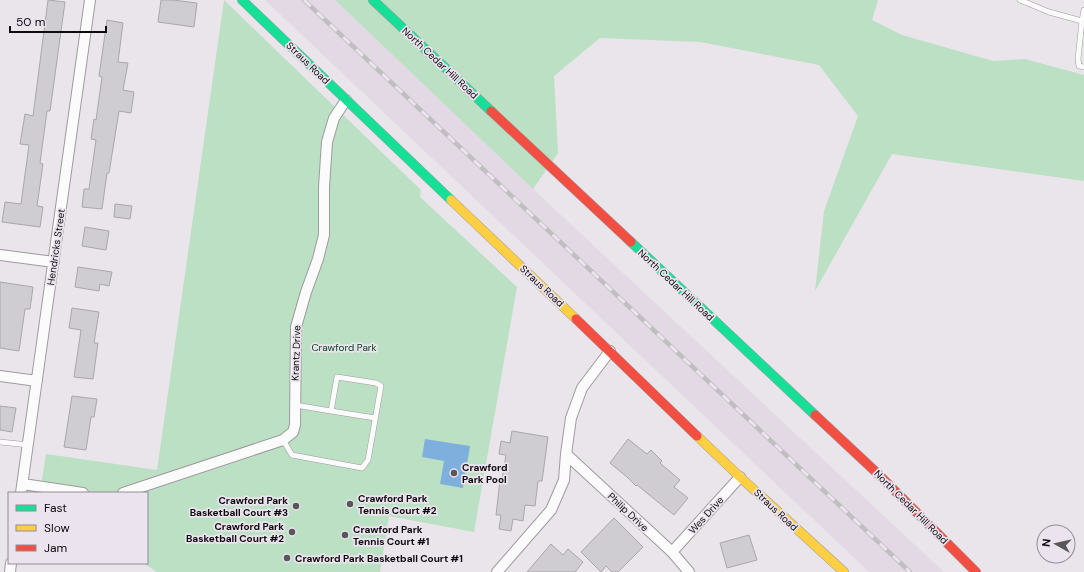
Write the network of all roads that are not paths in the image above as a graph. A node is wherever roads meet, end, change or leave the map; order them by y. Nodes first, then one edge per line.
1 (90, 0) edge
2 (242, 0) edge
3 (373, 0) edge
4 (1020, 0) edge
5 (1084, 10) edge
6 (1082, 21) junction
7 (1084, 67) edge
8 (346, 100) junction
9 (0, 255) edge
10 (54, 262) junction
11 (610, 351) junction
12 (0, 376) edge
13 (37, 381) junction
14 (295, 405) junction
15 (331, 411) junction
16 (375, 418) junction
17 (283, 440) junction
18 (0, 442) edge
19 (29, 445) junction
20 (566, 454) junction
21 (740, 477) junction
22 (22, 489) edge
23 (68, 492) edge
24 (126, 492) edge
25 (672, 552) junction
26 (960, 556) junction
27 (497, 572) edge
28 (689, 572) edge
29 (844, 572) edge
30 (976, 572) edge
31 (987, 572) edge

1 - 10 street, Hendricks Street
2 - 8 street, Straus Road
3 - 26 street, North Cedar Hill Road
4 - 6 lane
5 - 6 lane
6 - 7 lane
8 - 11 street, Straus Road
8 - 14 street, Krantz Drive
9 - 10 street
10 - 13 street, Hendricks Street
11 - 20 street
11 - 21 street, Straus Road
12 - 13 street
13 - 19 street, Hendricks Street
14 - 15 lane
14 - 17 street, Krantz Drive
15 - 16 lane
15 - 16 lane
16 - 17 lane
17 - 24 street
18 - 19 lane
19 - 22 street, Hendricks Street
20 - 25 street, Philip Drive
20 - 27 street
21 - 25 street, Wes Drive
21 - 29 street, Straus Road
22 - 23 street
25 - 28 street, Philip Drive
26 - 30 street, North Cedar Hill Road
26 - 31 street

